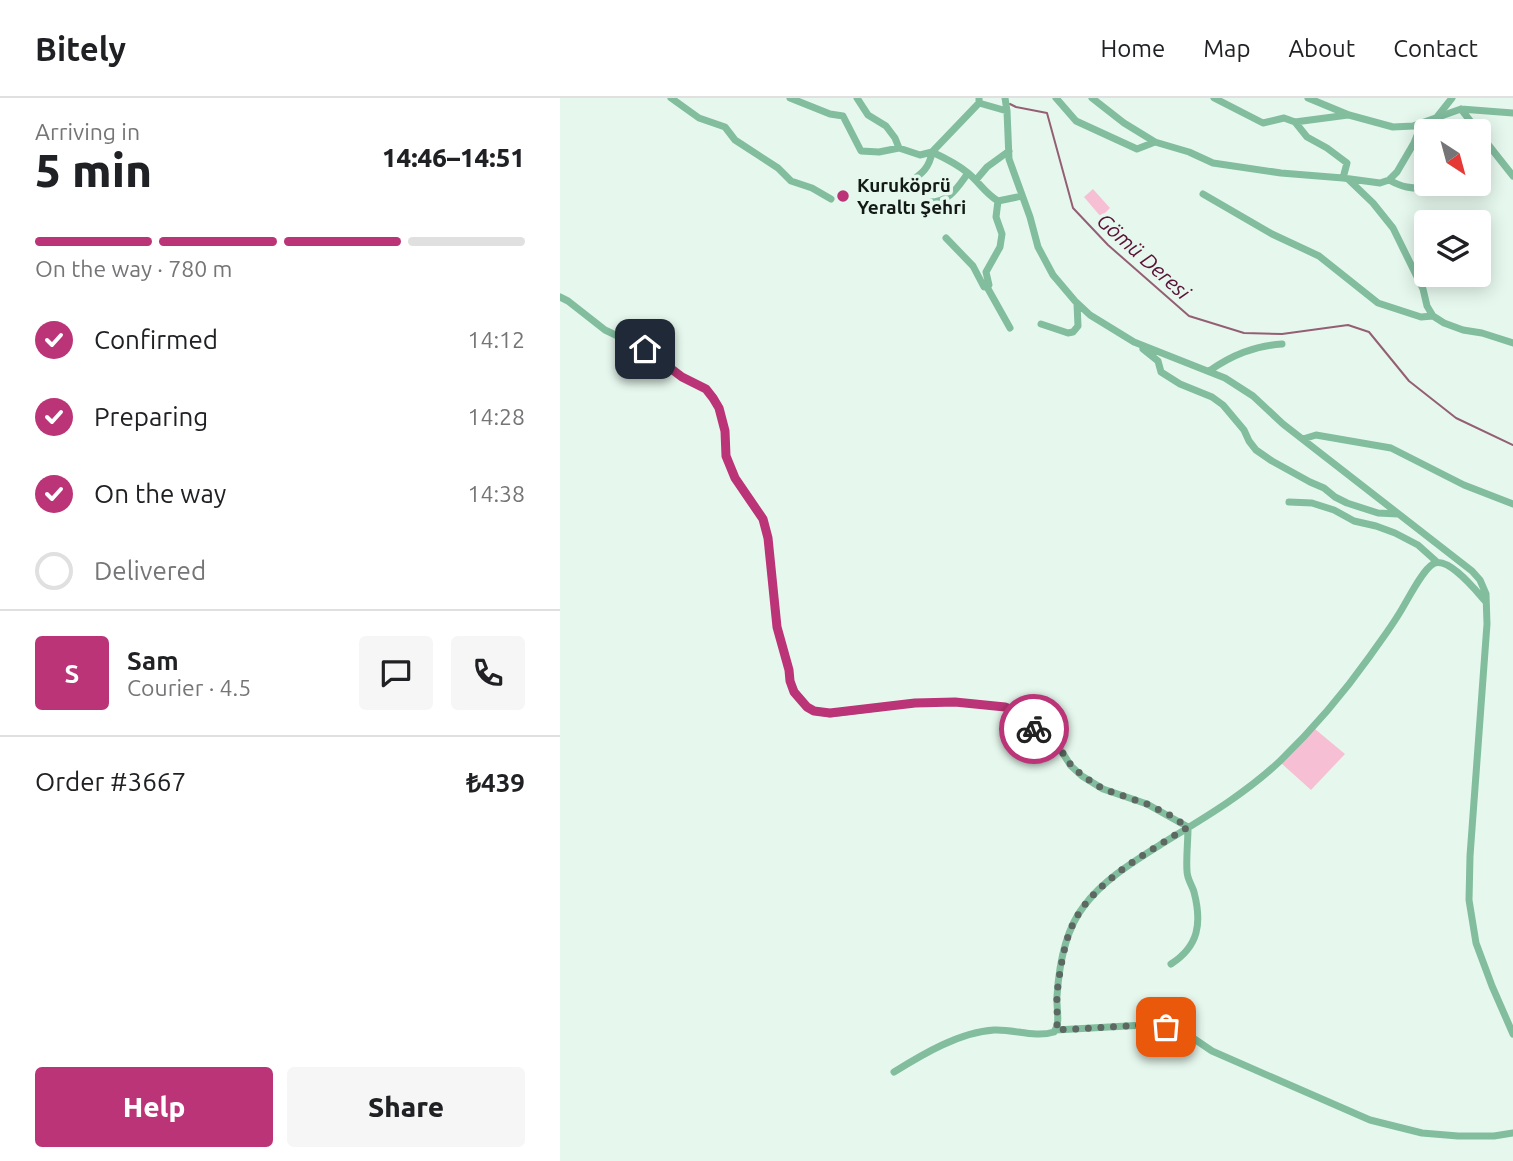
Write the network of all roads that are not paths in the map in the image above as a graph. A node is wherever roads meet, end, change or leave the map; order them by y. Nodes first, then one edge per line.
1 (671, 98) edge
2 (790, 98) edge
3 (857, 98) edge
4 (1004, 98) edge
5 (1056, 98) edge
6 (1093, 98) edge
7 (1214, 98) edge
8 (1308, 98) edge
9 (1452, 98) edge
10 (979, 101) edge
11 (1461, 109) junction
12 (1007, 111) junction
13 (1513, 113) edge
14 (1349, 115) junction
15 (1437, 117) junction
16 (1432, 119) edge
17 (1468, 119) edge
18 (1295, 121) junction
19 (1414, 126) edge
20 (1156, 142) junction
21 (1414, 143) edge
22 (899, 148) junction
23 (1491, 148) edge
24 (1009, 151) junction
25 (932, 152) junction
26 (968, 173) junction
27 (1513, 176) edge
28 (1345, 178) junction
29 (976, 180) junction
30 (1389, 180) junction
31 (893, 183) dead end
32 (1414, 189) edge
33 (1203, 194) dead end
34 (1022, 196) junction
35 (831, 200) dead end
36 (998, 201) junction
37 (928, 202) dead end
38 (946, 238) dead end
39 (987, 287) junction
40 (560, 297) edge
41 (1077, 303) junction
42 (1433, 316) junction
43 (1041, 324) dead end
44 (1010, 328) dead end
45 (1134, 342) junction
46 (1513, 343) edge
47 (1282, 344) dead end
48 (1209, 371) junction
49 (1303, 439) junction
50 (1289, 502) dead end
51 (1513, 504) edge
52 (1398, 514) junction
53 (1437, 562) junction
54 (1486, 603) junction
55 (1188, 827) junction
56 (1171, 964) dead end
57 (1056, 1030) junction
58 (1513, 1034) edge
59 (894, 1072) dead end
60 (1513, 1133) edge

1 - 35 street
2 - 22 street
3 - 22 street
4 - 12 street
5 - 20 street
6 - 20 street
7 - 18 street
8 - 14 street
9 - 15 street
10 - 12 street
10 - 25 street
11 - 13 street
11 - 15 street
11 - 17 street
12 - 24 street
14 - 18 street
14 - 19 street
15 - 16 street
18 - 28 street
20 - 28 street
21 - 30 street
22 - 25 street
23 - 27 street
24 - 29 street
24 - 34 street
25 - 26 street
25 - 31 street
26 - 29 street
26 - 37 street
28 - 30 street
28 - 42 street
29 - 36 street
30 - 32 street
33 - 42 street
34 - 36 street
34 - 41 street
36 - 39 street
38 - 39 street
39 - 44 street
40 - 55 street
41 - 43 street
41 - 45 street
42 - 46 street
45 - 48 street
45 - 52 street
47 - 48 street
48 - 49 street
49 - 51 street
49 - 52 street
50 - 53 street
52 - 54 street
53 - 54 street
53 - 55 street
54 - 58 street
55 - 56 street
55 - 57 street
57 - 59 street
57 - 60 street

